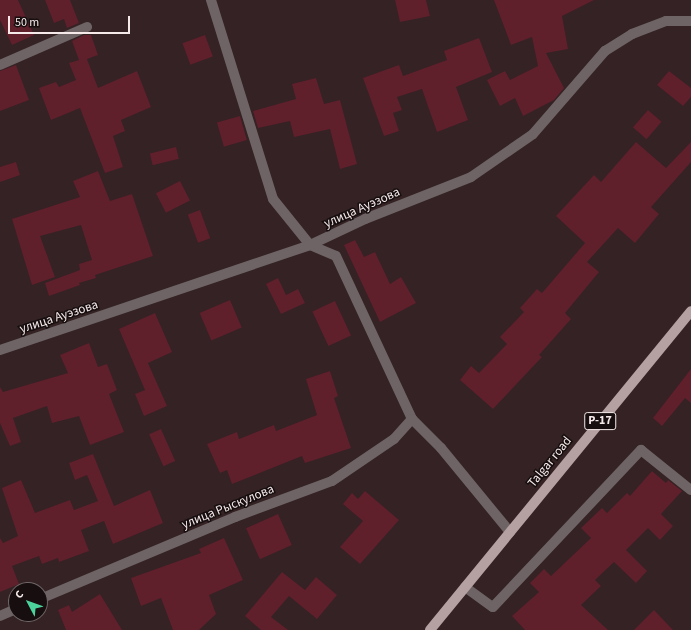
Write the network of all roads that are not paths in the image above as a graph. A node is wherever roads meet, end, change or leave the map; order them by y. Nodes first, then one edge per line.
1 (211, 0) edge
2 (691, 21) edge
3 (87, 27) dead end
4 (0, 65) edge
5 (310, 246) junction
6 (691, 311) edge
7 (0, 350) edge
8 (412, 419) junction
9 (691, 490) edge
10 (510, 532) junction
11 (465, 587) junction
12 (48, 596) edge
13 (430, 630) edge

1 - 5 street
2 - 5 street, улица Ауэзова
3 - 4 street
5 - 7 street, улица Ауэзова
5 - 8 street
6 - 10 main road, Talgar road / P-17
8 - 10 street
8 - 12 street, улица Рыскулова
9 - 11 street
10 - 11 main road, Talgar road / P-17
11 - 13 main road, Talgar road / P-17

